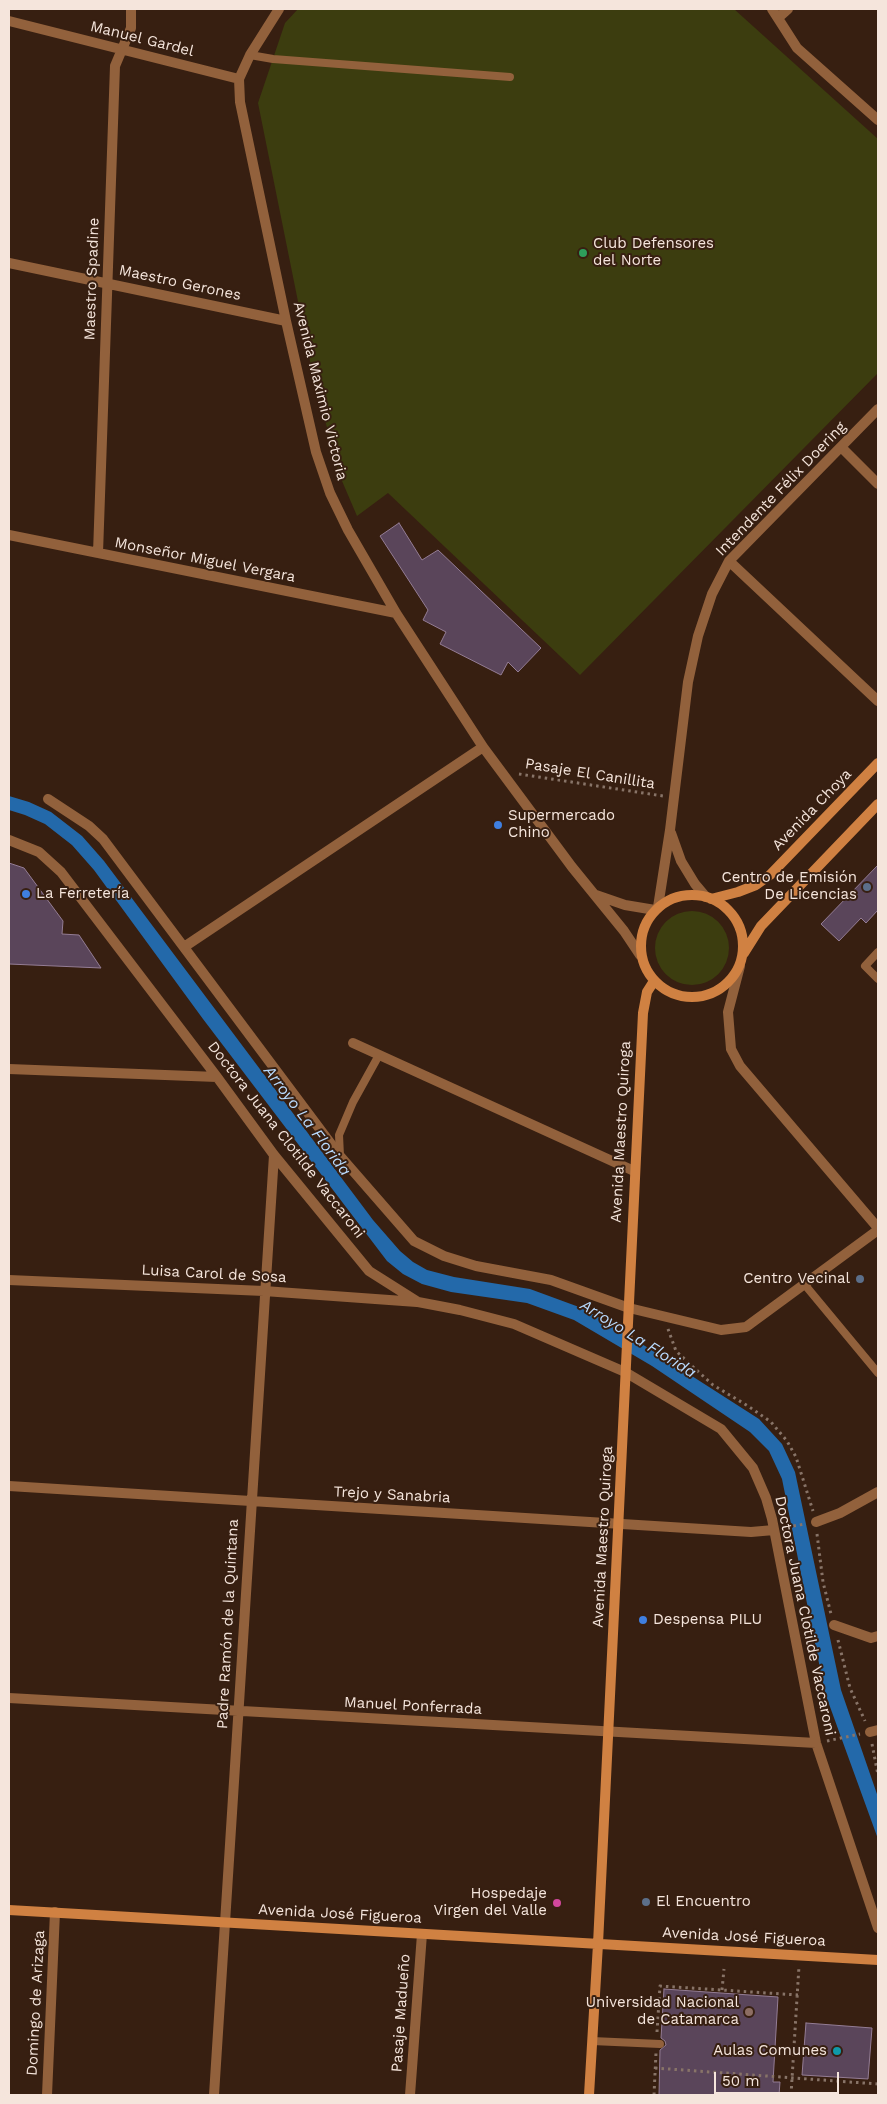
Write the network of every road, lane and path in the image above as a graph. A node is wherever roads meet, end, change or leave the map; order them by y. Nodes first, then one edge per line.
1 (131, 9) edge
2 (279, 9) edge
3 (772, 9) edge
4 (788, 9) edge
5 (778, 18) junction
6 (9, 21) edge
7 (122, 49) junction
8 (250, 55) junction
9 (510, 77) dead end
10 (239, 80) junction
11 (878, 120) edge
12 (9, 263) edge
13 (106, 282) junction
14 (286, 321) junction
15 (878, 409) edge
16 (841, 447) junction
17 (878, 484) edge
18 (9, 535) edge
19 (98, 553) junction
20 (729, 560) junction
21 (396, 613) junction
22 (878, 701) edge
23 (483, 747) junction
24 (878, 763) edge
25 (502, 772) junction
26 (674, 798) junction
27 (48, 799) dead end
28 (878, 804) edge
29 (670, 830) junction
30 (9, 840) edge
31 (595, 895) junction
32 (709, 898) junction
33 (656, 909) junction
34 (184, 946) junction
35 (878, 952) edge
36 (743, 954) junction
37 (640, 955) junction
38 (740, 966) junction
39 (878, 979) edge
40 (654, 981) junction
41 (353, 1043) dead end
42 (379, 1055) junction
43 (9, 1069) edge
44 (217, 1077) junction
45 (274, 1155) junction
46 (340, 1156) junction
47 (634, 1172) junction
48 (878, 1229) edge
49 (9, 1280) edge
50 (805, 1285) junction
51 (264, 1291) junction
52 (418, 1302) junction
53 (629, 1308) junction
54 (664, 1317) junction
55 (625, 1372) junction
56 (878, 1373) edge
57 (9, 1486) edge
58 (878, 1492) edge
59 (251, 1502) junction
60 (816, 1522) junction
61 (619, 1524) junction
62 (774, 1530) junction
63 (834, 1625) junction
64 (878, 1636) edge
65 (9, 1698) edge
66 (238, 1711) junction
67 (608, 1731) junction
68 (874, 1731) edge
69 (816, 1743) junction
70 (878, 1775) edge
71 (9, 1910) edge
72 (55, 1912) junction
73 (225, 1922) junction
74 (878, 1928) edge
75 (422, 1934) junction
76 (598, 1944) junction
77 (800, 1956) junction
78 (878, 1960) edge
79 (724, 1969) dead end
80 (722, 1990) junction
81 (798, 1995) junction
82 (592, 2041) junction
83 (659, 2044) junction
84 (655, 2068) junction
85 (754, 2075) junction
86 (792, 2078) junction
87 (753, 2080) dead end
88 (878, 2084) edge
89 (47, 2095) edge
90 (214, 2095) edge
91 (410, 2095) edge
92 (588, 2095) edge
93 (654, 2095) edge
94 (791, 2095) edge

1 - 7 street, Maestro Spadine
2 - 8 street, Avenida Maximio Victoria
3 - 5 street
4 - 5 street
5 - 11 street
6 - 7 street, Manuel Gardel
7 - 10 street, Manuel Gardel
7 - 13 street, Maestro Spadine
8 - 9 lane
8 - 10 street, Avenida Maximio Victoria
10 - 14 street, Avenida Maximio Victoria
12 - 13 street, Maestro Gerones
13 - 14 street, Maestro Gerones
13 - 19 street, Maestro Spadine
14 - 21 street, Avenida Maximio Victoria
15 - 16 street, Intendente Félix Doering
16 - 17 street
16 - 20 street, Intendente Félix Doering
18 - 19 street, Monseñor Miguel Vergara
19 - 21 street, Monseñor Miguel Vergara
20 - 22 street
20 - 26 street, Intendente Félix Doering
21 - 23 street, Avenida Maximio Victoria
23 - 25 street, Avenida Maximio Victoria
23 - 34 street
24 - 32 main road, Avenida Choya
25 - 26 path, Pasaje El Canillita
25 - 31 street, Avenida Maximio Victoria
26 - 29 street, Intendente Félix Doering
27 - 34 street
28 - 36 main road
29 - 32 street, Intendente Félix Doering
29 - 33 street, Intendente Félix Doering
30 - 44 street, Doctora Juana Clotilde Vaccaroni
31 - 33 street
31 - 37 street, Avenida Maximio Victoria
32 - 33 main road
32 - 36 main road
33 - 37 main road
34 - 46 street
35 - 39 lane
36 - 38 main road
37 - 40 main road
38 - 40 main road
38 - 48 street
40 - 47 main road, Avenida Maestro Quiroga
41 - 42 street
42 - 46 lane
42 - 47 street
43 - 44 street
44 - 45 street, Doctora Juana Clotilde Vaccaroni
45 - 51 street, Padre Ramón de la Quintana
45 - 52 street, Doctora Juana Clotilde Vaccaroni
46 - 53 street
47 - 53 main road, Avenida Maestro Quiroga
48 - 50 street
49 - 51 street, Luisa Carol de Sosa
50 - 54 street
50 - 56 lane
51 - 52 street, Luisa Carol de Sosa
51 - 59 street, Padre Ramón de la Quintana
52 - 55 street, Doctora Juana Clotilde Vaccaroni
53 - 54 street
53 - 55 main road, Avenida Maestro Quiroga
54 - 60 path
55 - 61 main road, Avenida Maestro Quiroga
55 - 62 street, Doctora Juana Clotilde Vaccaroni
57 - 59 street, Trejo y Sanabria
58 - 60 street
59 - 61 street, Trejo y Sanabria
59 - 66 street, Padre Ramón de la Quintana
60 - 62 path
60 - 63 path
61 - 62 street, Trejo y Sanabria
61 - 67 main road, Avenida Maestro Quiroga
62 - 69 street, Doctora Juana Clotilde Vaccaroni
63 - 64 street
63 - 68 path
65 - 66 street, Manuel Ponferrada
66 - 67 street, Manuel Ponferrada
66 - 73 street, Padre Ramón de la Quintana
67 - 69 street, Manuel Ponferrada
67 - 76 main road, Avenida Maestro Quiroga
68 - 69 path
68 - 70 path
69 - 74 street, Doctora Juana Clotilde Vaccaroni
71 - 72 main road, Avenida José Figueroa
72 - 73 main road, Avenida José Figueroa
72 - 89 street, Domingo de Arizaga
73 - 75 main road, Avenida José Figueroa
73 - 90 street, Padre Ramón de la Quintana
75 - 76 main road, Avenida José Figueroa
75 - 91 street, Pasaje Madueño
76 - 77 main road, Avenida José Figueroa
76 - 82 main road, Avenida Maestro Quiroga
77 - 78 main road, Avenida José Figueroa
77 - 81 path
79 - 80 path
80 - 81 path
80 - 83 path
81 - 86 path
82 - 83 lane
82 - 92 main road, Avenida Maestro Quiroga
83 - 84 path
84 - 85 path
84 - 93 path
85 - 86 path
85 - 87 path
86 - 88 path
86 - 94 path

